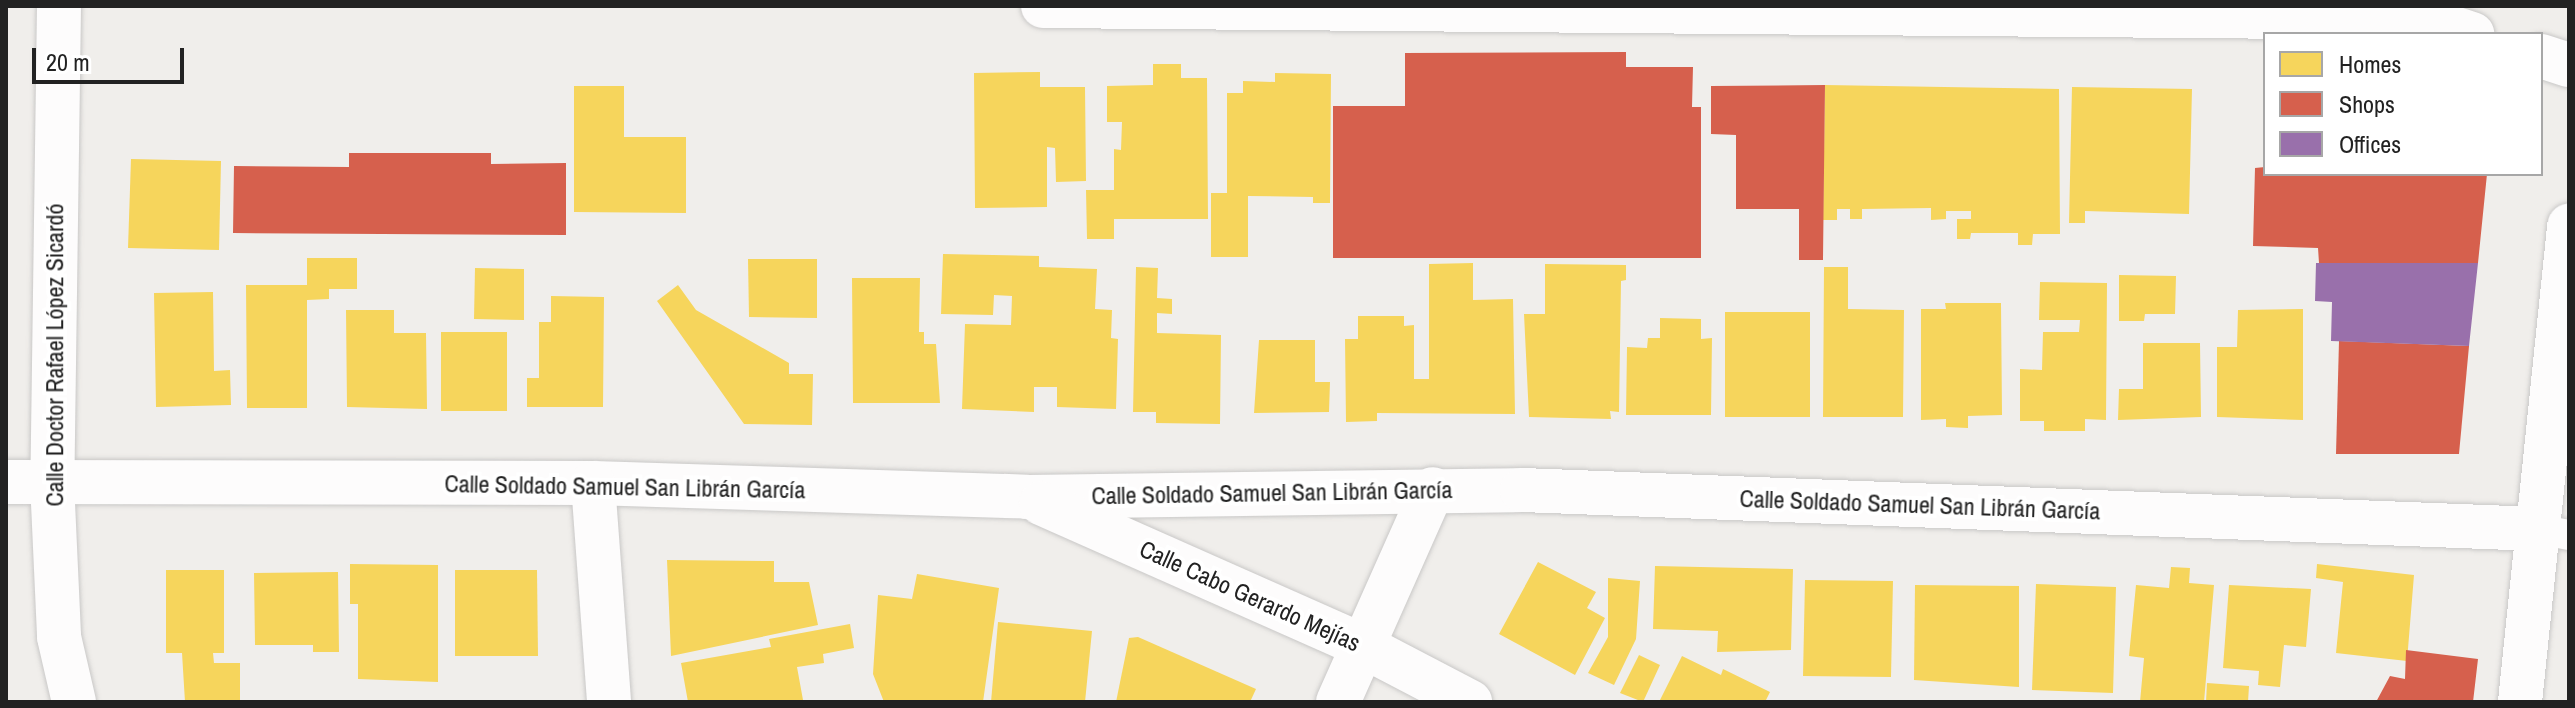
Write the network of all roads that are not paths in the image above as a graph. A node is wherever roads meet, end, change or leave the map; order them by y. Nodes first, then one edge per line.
1 (59, 6) edge
2 (1043, 6) edge
3 (2466, 32) edge
4 (2543, 57) edge
5 (2569, 65) edge
6 (2569, 226) edge
7 (2566, 295) edge
8 (52, 481) junction
9 (6, 482) edge
10 (593, 483) junction
11 (1433, 489) junction
12 (1027, 497) junction
13 (2554, 532) edge
14 (1363, 646) junction
15 (74, 702) edge
16 (609, 702) edge
17 (1338, 702) edge
18 (1470, 702) edge
19 (2520, 702) edge

1 - 8 street, Calle Doctor Rafael López Sicardó
2 - 3 street
4 - 5 street
6 - 7 street
7 - 13 street
8 - 9 street, Calle Soldado Samuel San Librán García
8 - 10 street, Calle Soldado Samuel San Librán García
8 - 15 street, Calle Doctor Rafael López Sicardó
10 - 12 street, Calle Soldado Samuel San Librán García
10 - 16 street
11 - 12 street, Calle Soldado Samuel San Librán García
11 - 13 street, Calle Soldado Samuel San Librán García
11 - 14 street
12 - 14 street, Calle Cabo Gerardo Mejías
13 - 19 street
14 - 17 street
14 - 18 street, Calle Cabo Gerardo Mejías

